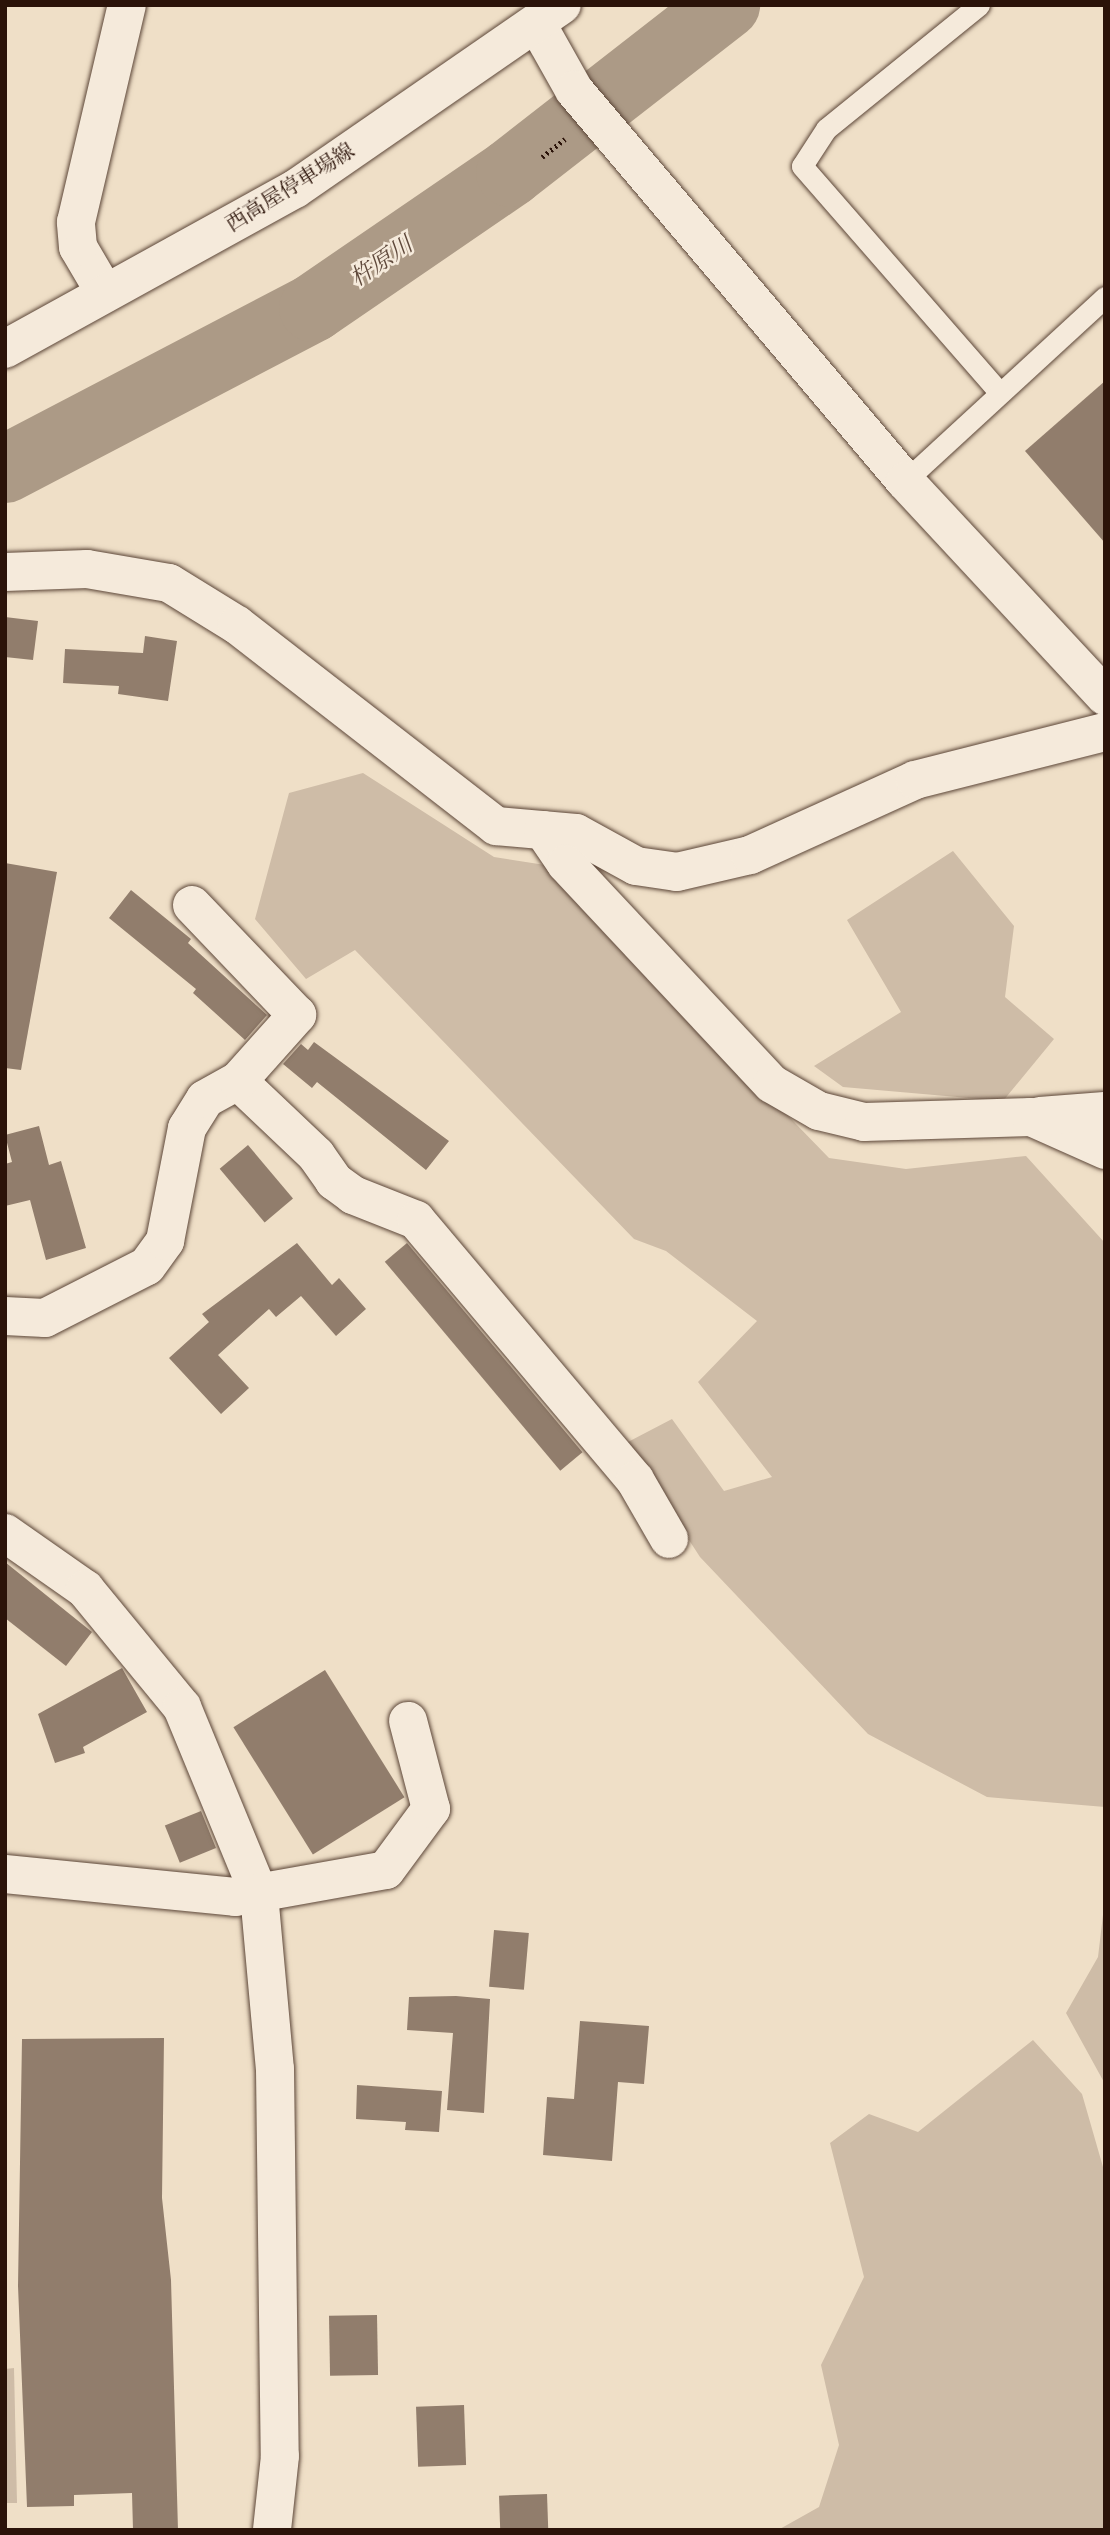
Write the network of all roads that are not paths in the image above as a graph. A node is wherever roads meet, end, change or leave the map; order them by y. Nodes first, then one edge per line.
1 (127, 5) edge
2 (979, 5) edge
3 (541, 12) edge
4 (106, 293) junction
5 (1105, 297) edge
6 (5, 349) edge
7 (1000, 393) junction
8 (905, 481) junction
9 (5, 572) edge
10 (1105, 696) edge
11 (1105, 732) edge
12 (543, 830) junction
13 (192, 905) dead end
14 (237, 1081) junction
15 (1105, 1111) edge
16 (1031, 1117) junction
17 (1105, 1150) edge
18 (5, 1316) edge
19 (5, 1533) edge
20 (669, 1539) dead end
21 (408, 1721) dead end
22 (5, 1874) edge
23 (259, 1894) junction
24 (272, 2530) edge

1 - 4 street
2 - 7 lane
3 - 4 street, 西高屋停車場線
3 - 8 street
4 - 6 street, 西高屋停車場線
5 - 7 lane
7 - 8 lane
8 - 10 street
9 - 12 street
11 - 12 street
12 - 16 street
13 - 14 street
14 - 18 street
14 - 20 street
15 - 16 street
16 - 17 street
19 - 23 street
21 - 23 street
22 - 23 street
23 - 24 street

